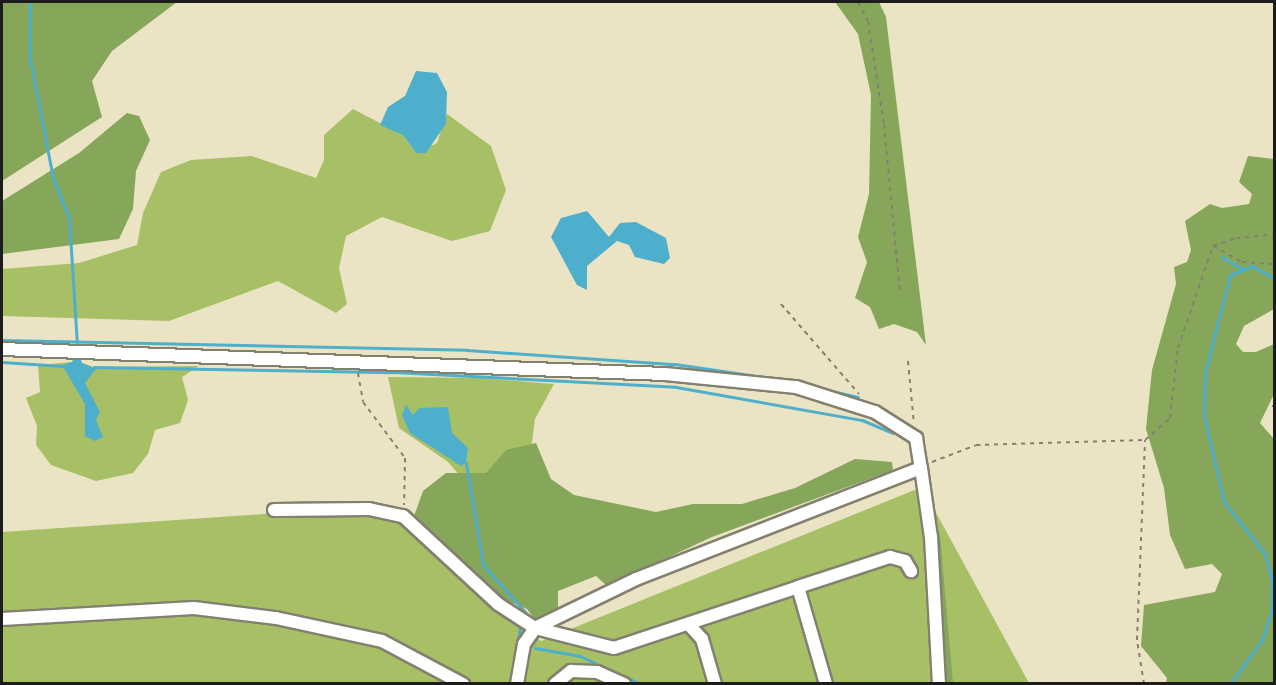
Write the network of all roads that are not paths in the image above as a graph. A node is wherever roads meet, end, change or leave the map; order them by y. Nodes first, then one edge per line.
1 (2, 349) edge
2 (921, 468) junction
3 (274, 510) dead end
4 (911, 571) dead end
5 (798, 587) junction
6 (2, 619) edge
7 (689, 625) junction
8 (535, 628) junction
9 (463, 684) edge
10 (517, 684) edge
11 (555, 684) edge
12 (624, 684) edge
13 (715, 684) edge
14 (826, 684) edge
15 (939, 684) edge

1 - 2 street
2 - 8 street
2 - 15 street
3 - 8 street
4 - 5 street
5 - 7 street
5 - 14 street
6 - 9 street
7 - 8 street
7 - 13 street
8 - 10 street
11 - 12 street

